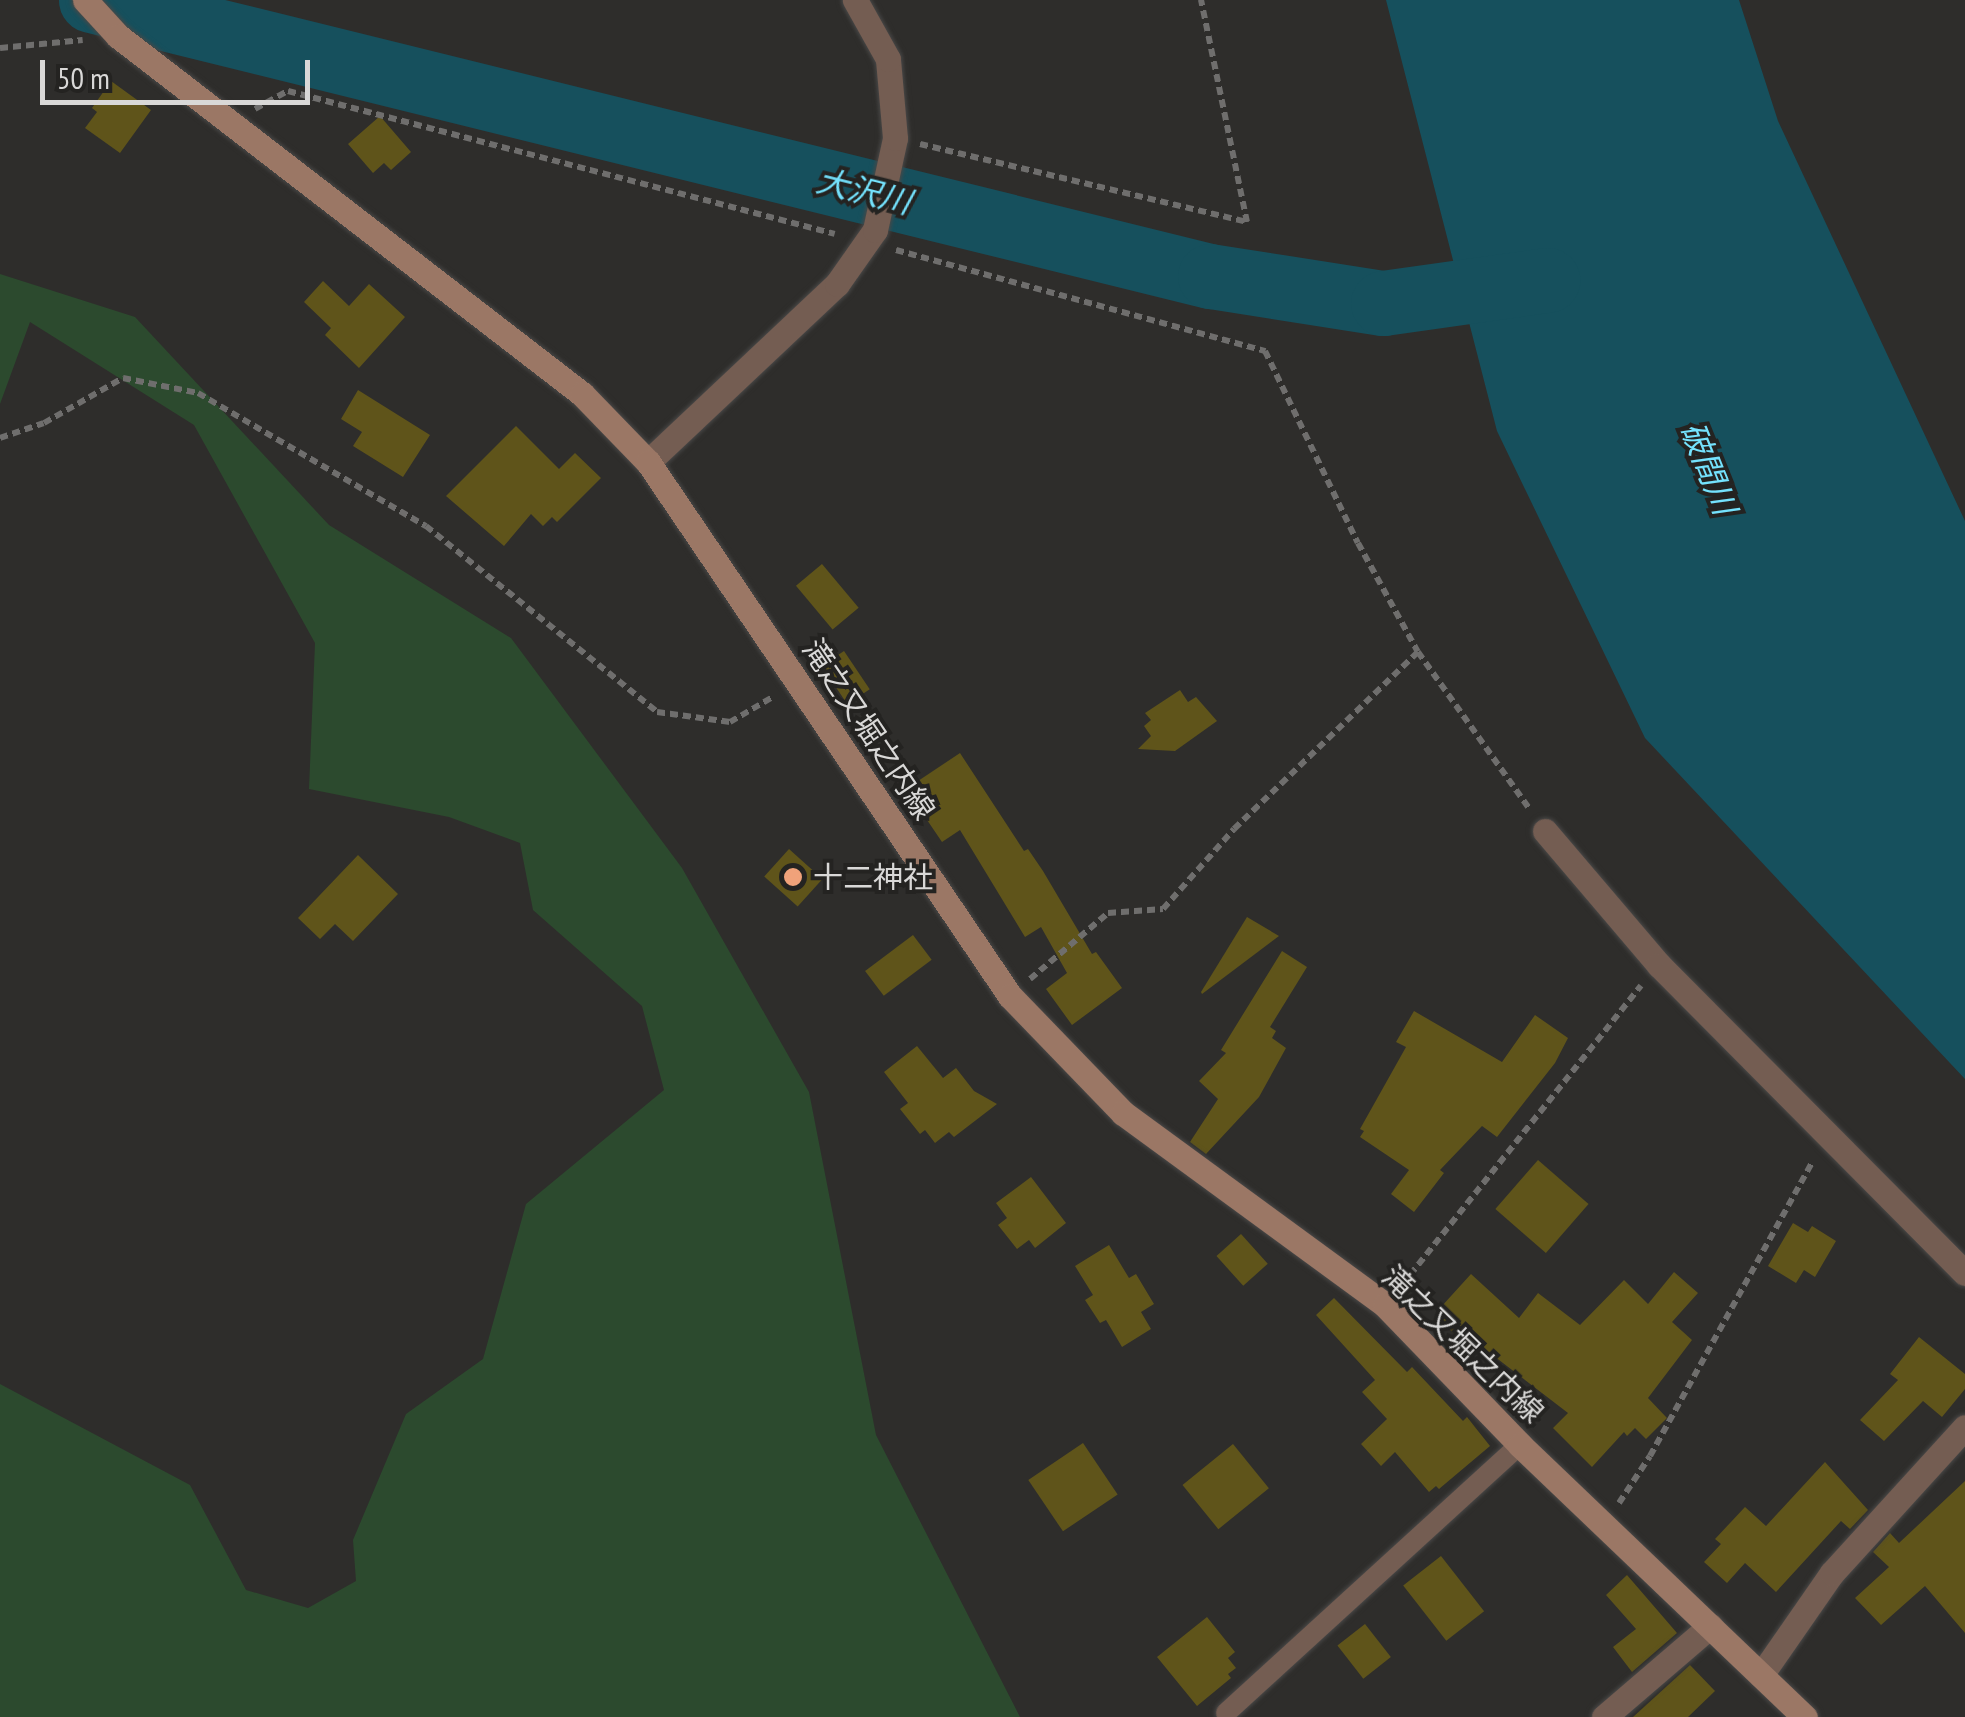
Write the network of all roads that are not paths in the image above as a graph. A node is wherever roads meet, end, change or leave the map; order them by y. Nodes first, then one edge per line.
1 (85, 0) edge
2 (855, 0) edge
3 (648, 462) junction
4 (1545, 830) road end
5 (1965, 1274) edge
6 (1965, 1427) edge
7 (1520, 1445) junction
8 (1710, 1626) junction
9 (1760, 1675) junction
10 (1226, 1713) dead end
11 (1604, 1717) edge
12 (1805, 1717) edge

1 - 3 main road, 滝之又堀之内線
2 - 3 street
3 - 7 main road, 滝之又堀之内線
4 - 5 street
6 - 9 street
7 - 8 main road, 滝之又堀之内線
7 - 10 lane
8 - 9 main road, 滝之又堀之内線
8 - 11 street
9 - 12 main road, 滝之又堀之内線

